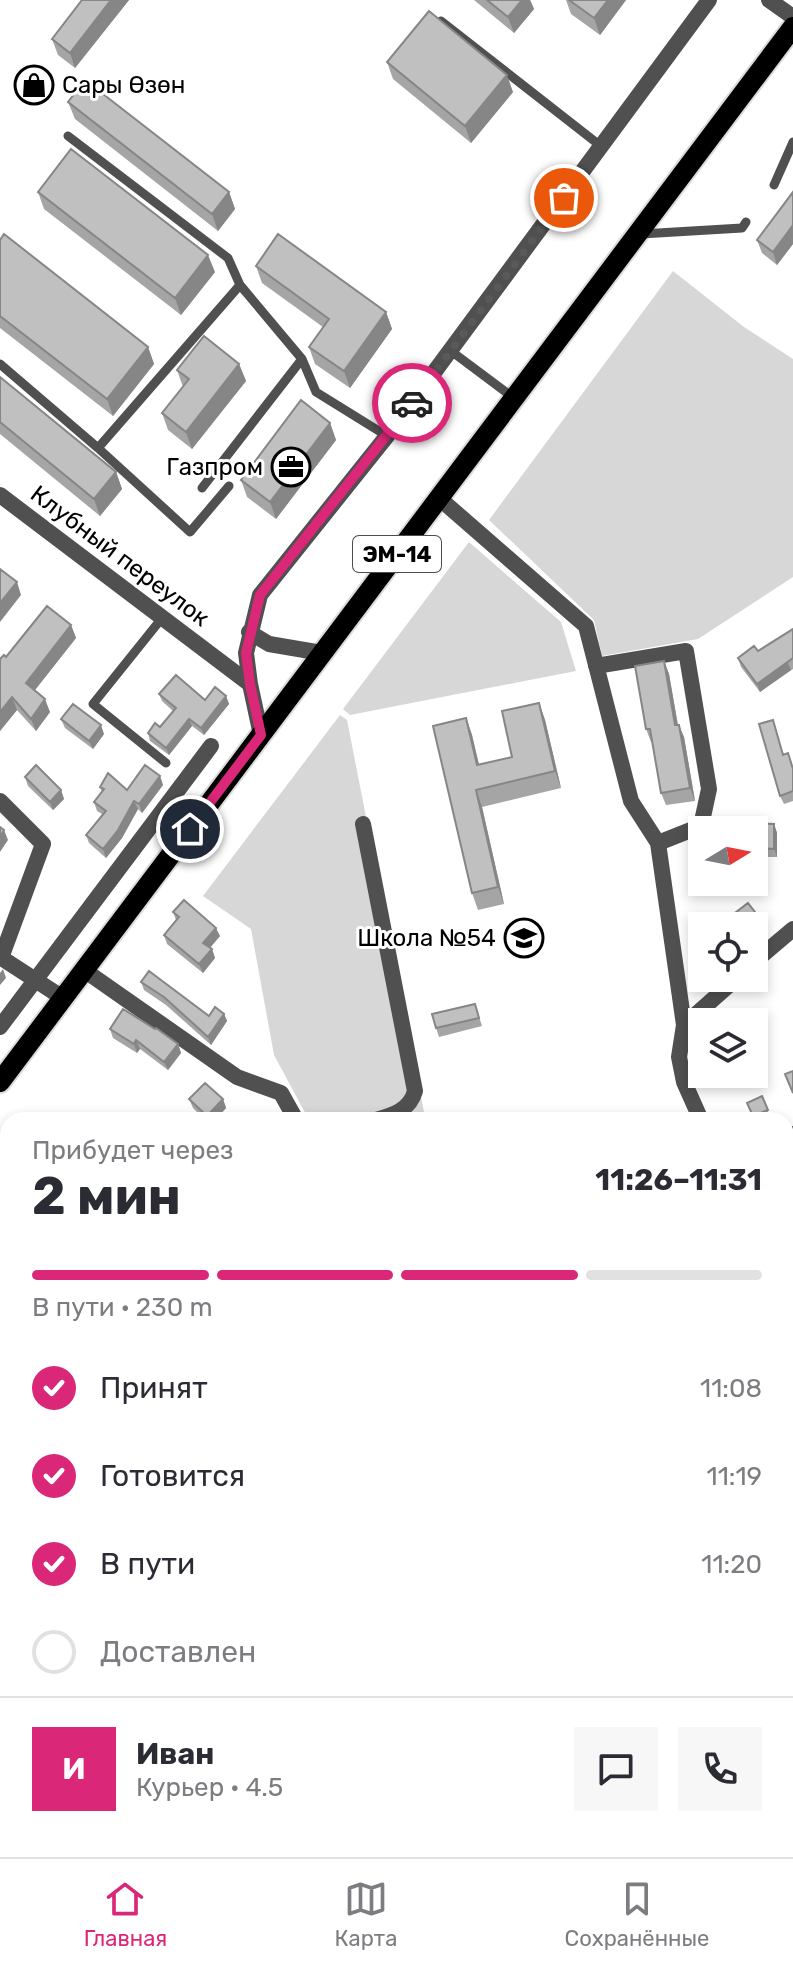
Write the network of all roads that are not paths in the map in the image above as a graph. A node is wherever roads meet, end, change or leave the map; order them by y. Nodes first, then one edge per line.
1 (709, 0) edge
2 (769, 0) edge
3 (436, 17) edge
4 (793, 17) edge
5 (793, 27) edge
6 (68, 136) dead end
7 (793, 142) edge
8 (602, 147) junction
9 (774, 185) dead end
10 (746, 222) dead end
11 (637, 234) junction
12 (240, 285) junction
13 (451, 351) junction
14 (302, 359) junction
15 (0, 364) edge
16 (514, 398) junction
17 (387, 436) junction
18 (98, 448) junction
19 (229, 486) dead end
20 (202, 488) dead end
21 (0, 495) edge
22 (439, 498) junction
23 (162, 618) junction
24 (249, 632) junction
25 (322, 653) junction
26 (596, 666) junction
27 (250, 684) junction
28 (261, 735) junction
29 (211, 746) dead end
30 (166, 763) dead end
31 (0, 801) edge
32 (363, 824) dead end
33 (658, 843) junction
34 (793, 929) edge
35 (768, 950) edge
36 (1, 958) edge
37 (84, 970) junction
38 (36, 980) junction
39 (721, 992) edge
40 (63, 998) junction
41 (684, 1025) junction
42 (0, 1027) edge
43 (0, 1082) edge
44 (292, 1112) edge
45 (399, 1112) edge
46 (697, 1112) edge

1 - 8 street
2 - 4 street
3 - 8 lane
5 - 11 main road, ЭМ-14
6 - 12 lane
7 - 9 lane
8 - 13 street
10 - 11 lane
11 - 16 main road, ЭМ-14
12 - 14 lane
12 - 18 lane
13 - 16 lane
13 - 17 street
14 - 17 lane
14 - 20 lane
15 - 18 lane
16 - 22 main road, ЭМ-14
17 - 24 street
18 - 19 lane
21 - 23 street, Клубный переулок
22 - 25 main road, ЭМ-14
22 - 26 street
23 - 27 street, Клубный переулок
23 - 30 lane
24 - 25 street
24 - 27 street
25 - 28 main road, ЭМ-14
26 - 33 street
26 - 33 street
27 - 28 street
28 - 37 main road, ЭМ-14
29 - 38 street
31 - 36 street
32 - 45 street
33 - 41 street
34 - 35 street
36 - 38 street
37 - 40 main road, ЭМ-14
37 - 44 street
38 - 40 street
38 - 42 street
39 - 41 street
40 - 43 main road, ЭМ-14
41 - 46 street

